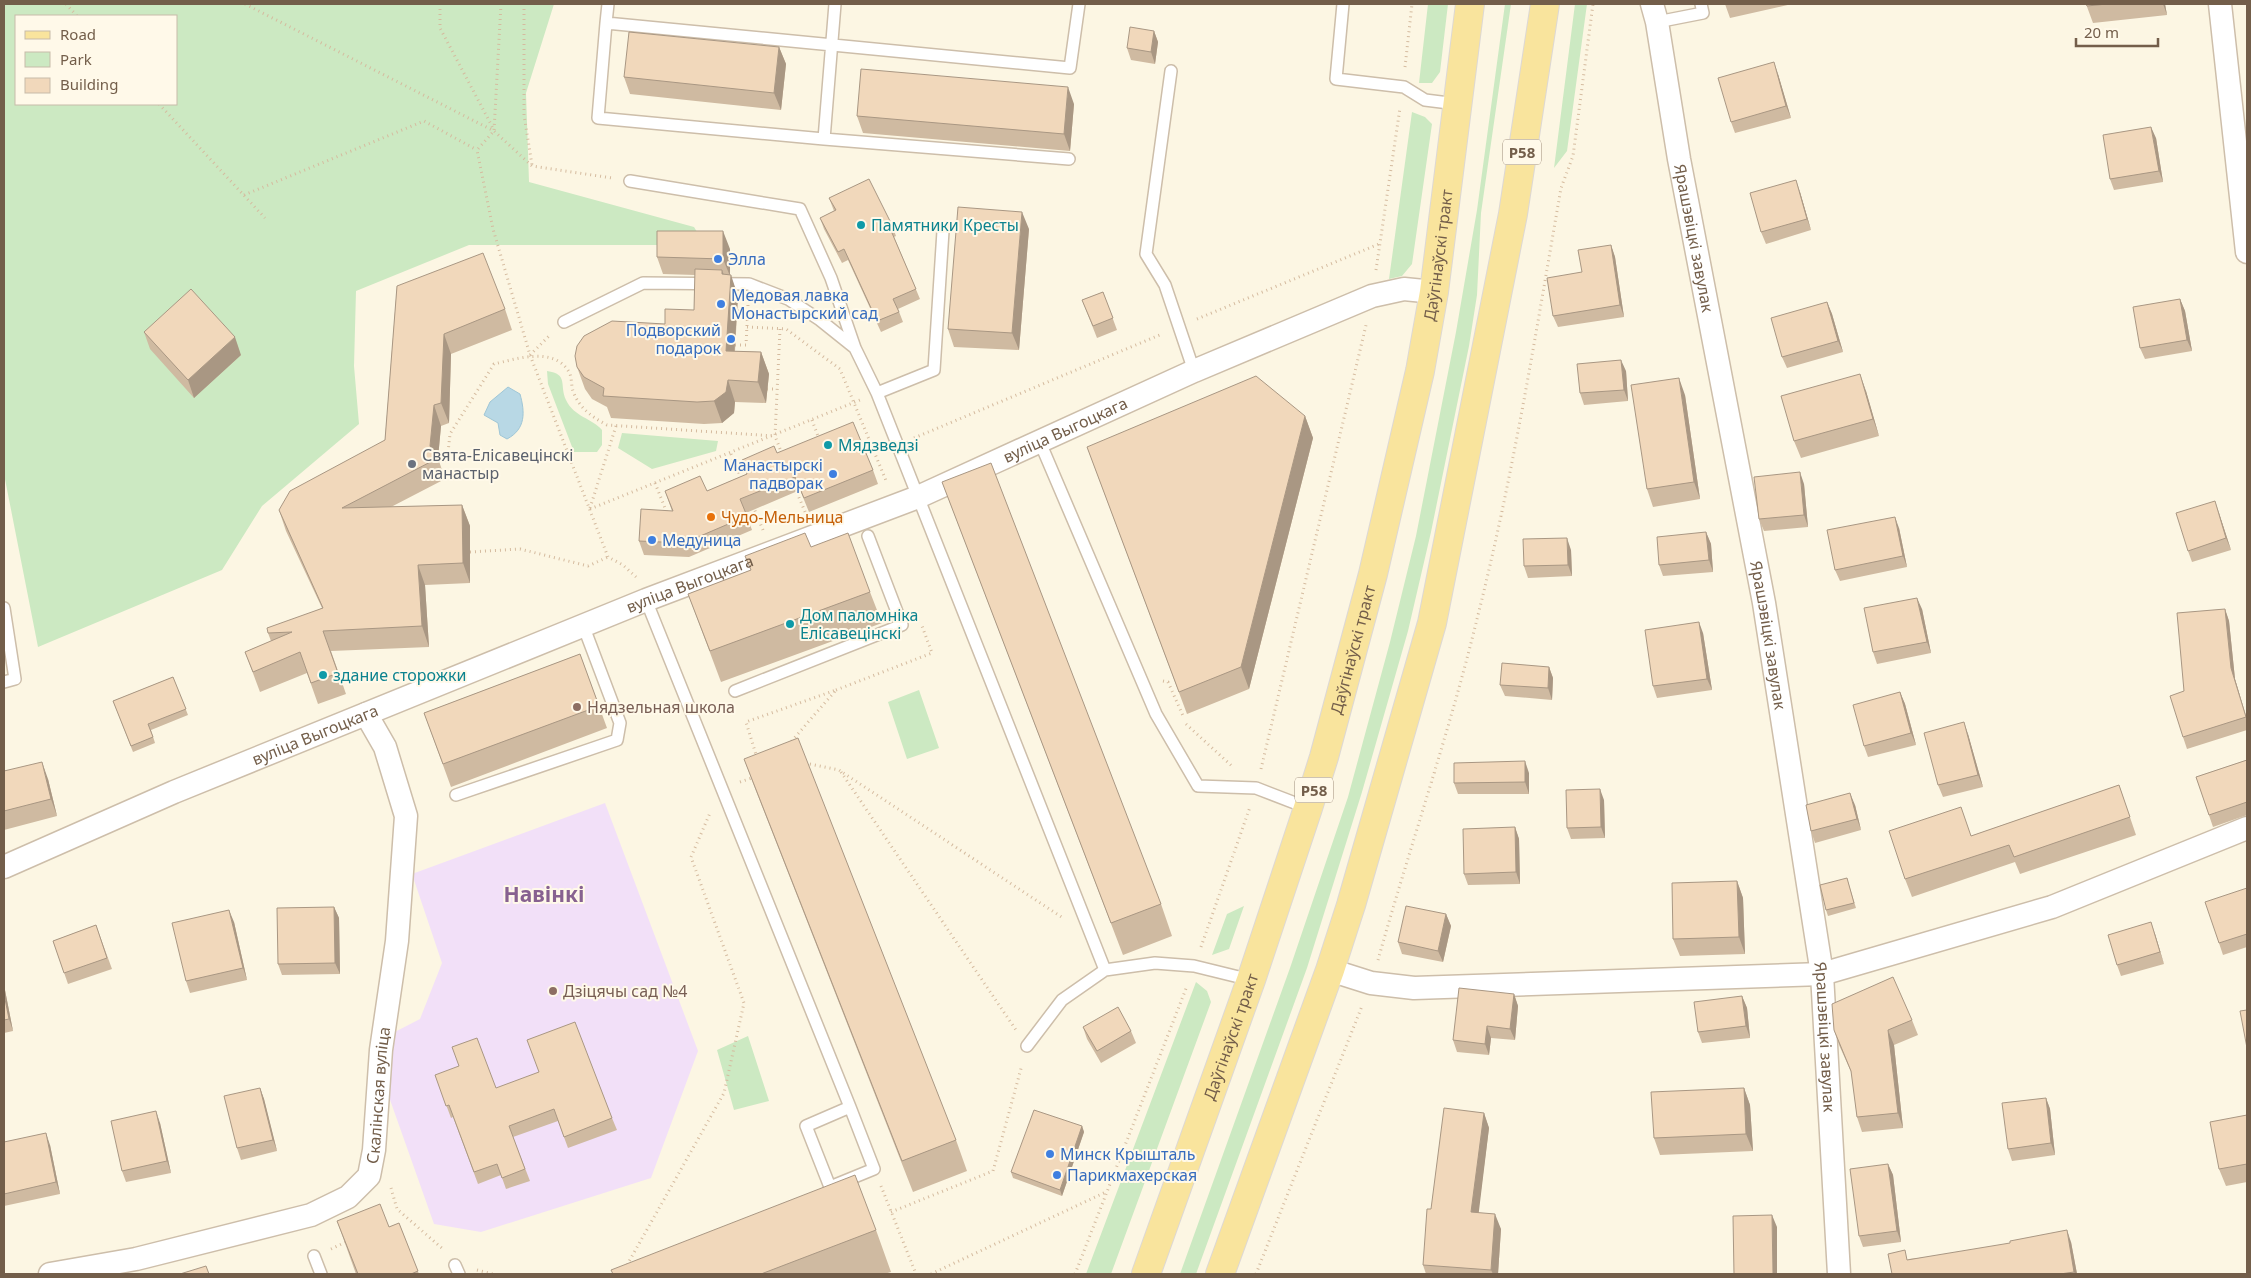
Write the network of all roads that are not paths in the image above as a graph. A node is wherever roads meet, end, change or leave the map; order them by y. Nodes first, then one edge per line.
1 (608, 4) edge
2 (835, 4) edge
3 (1079, 4) edge
4 (1343, 4) edge
5 (1470, 4) edge
6 (1545, 4) edge
7 (1701, 4) edge
8 (2220, 4) edge
9 (1655, 13) edge
10 (606, 23) junction
11 (832, 45) junction
12 (1171, 71) dead end
13 (1459, 104) junction
14 (824, 139) junction
15 (1070, 159) dead end
16 (630, 181) road end
17 (943, 231) dead end
18 (2247, 252) edge
19 (1434, 292) junction
20 (564, 322) road end
21 (855, 348) junction
22 (1194, 371) junction
23 (877, 394) junction
24 (1039, 440) junction
25 (918, 497) junction
26 (868, 536) dead end
27 (646, 600) junction
28 (4, 608) edge
29 (583, 625) junction
30 (4, 682) edge
31 (735, 691) dead end
32 (366, 714) junction
33 (456, 795) dead end
34 (1308, 808) junction
35 (2247, 828) edge
36 (4, 867) edge
37 (1104, 970) junction
38 (1330, 970) junction
39 (1822, 974) junction
40 (1251, 980) junction
41 (1027, 1046) road end
42 (850, 1108) junction
43 (314, 1256) dead end
44 (50, 1274) edge
45 (321, 1274) edge
46 (1146, 1274) edge
47 (1220, 1274) edge
48 (1838, 1274) edge

1 - 10 lane
2 - 11 lane
3 - 11 lane
4 - 13 lane
5 - 13 main road, Даўгінаўскі тракт / Р58
6 - 38 main road, Р58
7 - 9 lane
8 - 18 street
9 - 39 street, Ярашэвіцкі завулак
10 - 11 lane
10 - 14 lane
11 - 14 lane
12 - 22 lane
13 - 19 main road, Даўгінаўскі тракт / Р58
14 - 15 lane
16 - 21 lane
17 - 23 lane
19 - 22 street, вуліца Выгоцкага
19 - 34 main road, Даўгінаўскі тракт / Р58
20 - 21 lane
21 - 23 lane
22 - 24 street, вуліца Выгоцкага
23 - 25 lane
24 - 25 street, вуліца Выгоцкага
24 - 34 lane
25 - 27 street, вуліца Выгоцкага
25 - 37 lane
26 - 31 lane
27 - 29 street, вуліца Выгоцкага
27 - 42 lane
28 - 30 lane
29 - 32 street, вуліца Выгоцкага
29 - 33 lane
32 - 36 street, вуліца Выгоцкага
32 - 44 street, Скалінская вуліца
34 - 40 main road, Даўгінаўскі тракт / Р58
35 - 39 street
37 - 40 lane
37 - 41 lane
38 - 39 street
38 - 47 main road, Р58
39 - 48 street, Ярашэвіцкі завулак
40 - 46 main road, Даўгінаўскі тракт / Р58
42 - 42 lane
43 - 45 lane

